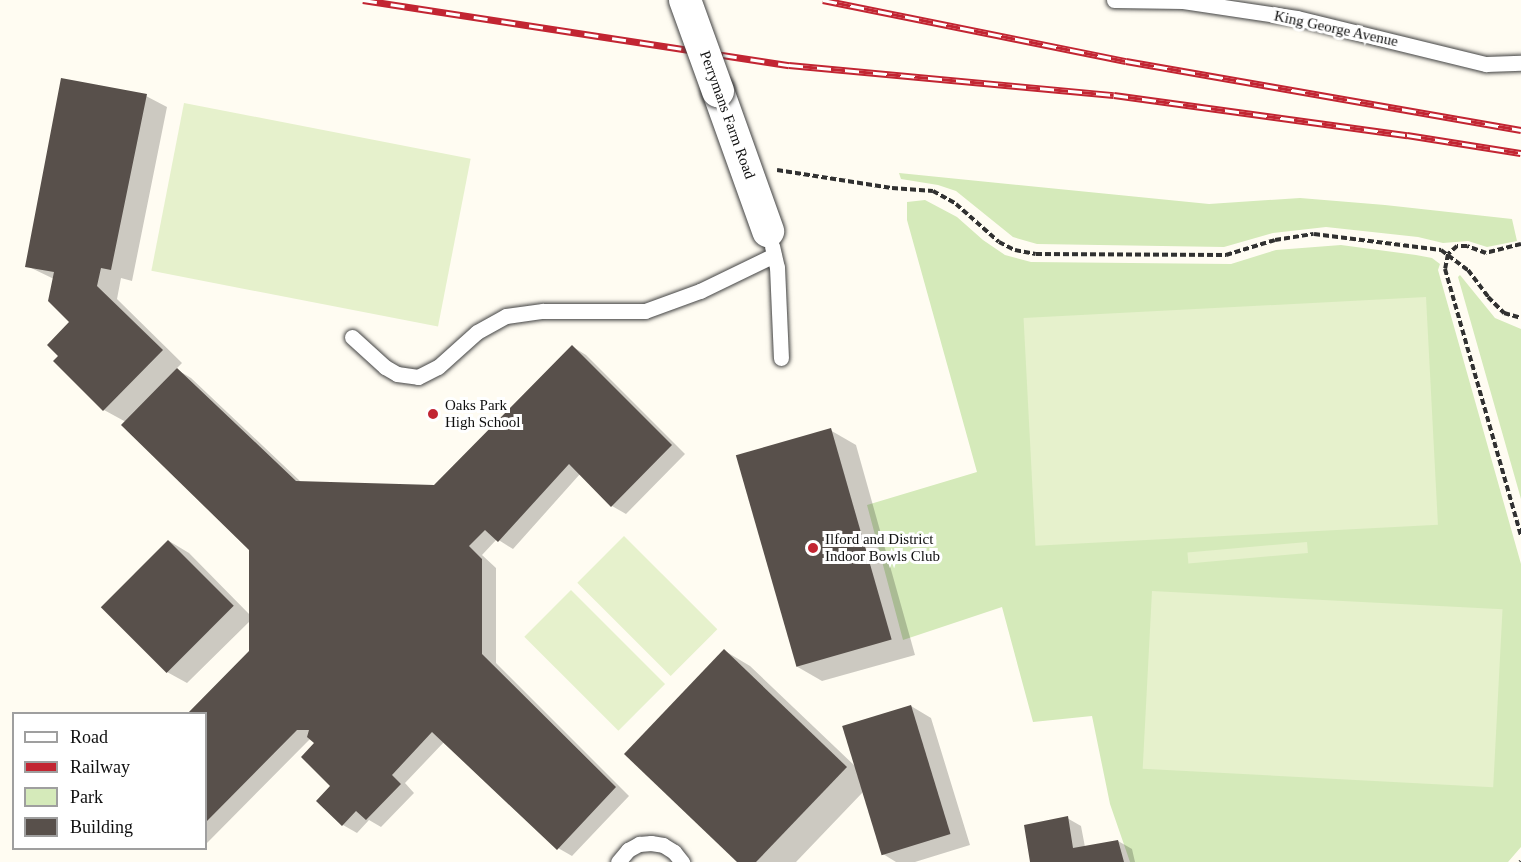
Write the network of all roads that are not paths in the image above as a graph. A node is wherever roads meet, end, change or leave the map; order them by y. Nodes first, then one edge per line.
1 (685, 0) edge
2 (1114, 0) edge
3 (1521, 63) edge
4 (771, 243) junction
5 (352, 338) dead end
6 (781, 358) dead end
7 (618, 862) edge
8 (682, 862) edge

1 - 4 street, Perrymans Farm Road, bridge
2 - 3 lane, King George Avenue
4 - 5 lane
4 - 6 lane
7 - 8 lane

